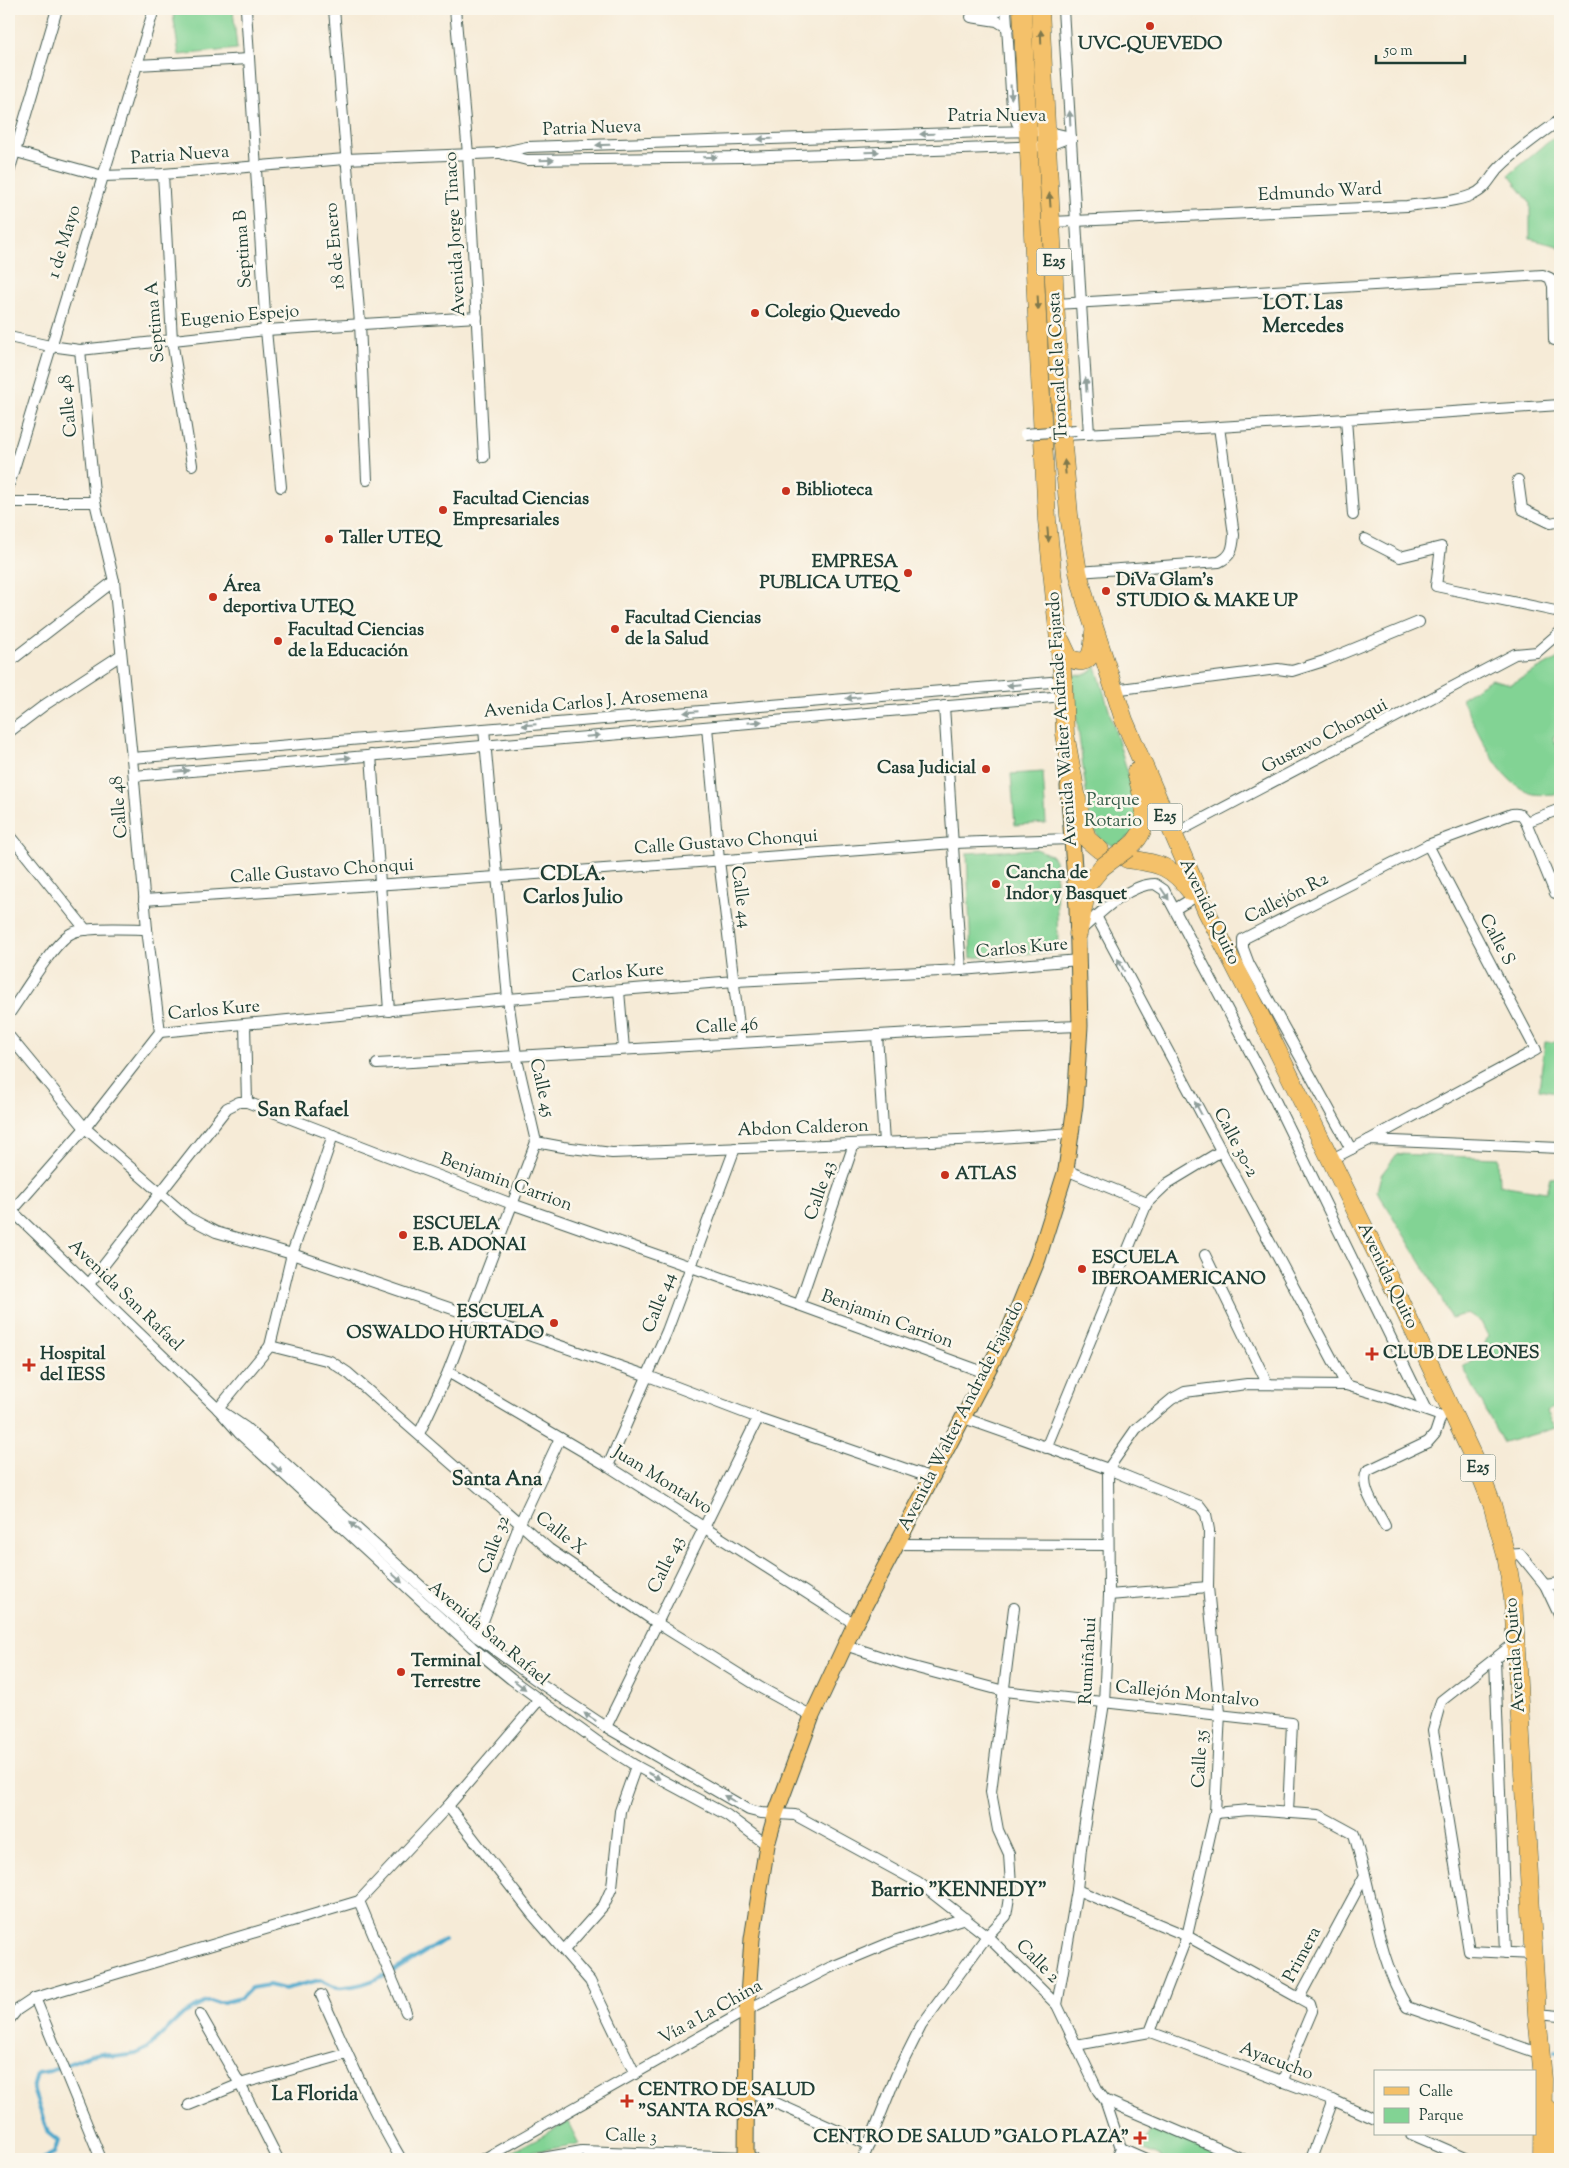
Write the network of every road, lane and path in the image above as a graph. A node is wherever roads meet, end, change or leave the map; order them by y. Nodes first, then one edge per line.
1 (57, 9) edge
2 (154, 9) edge
3 (246, 9) edge
4 (334, 9) edge
5 (456, 9) edge
6 (1000, 9) edge
7 (1006, 9) edge
8 (1022, 9) edge
9 (1040, 9) edge
10 (1063, 9) edge
11 (1008, 28) junction
12 (250, 59) junction
13 (137, 65) junction
14 (1560, 120) edge
15 (1071, 136) junction
16 (1038, 139) junction
17 (12, 151) edge
18 (499, 153) junction
19 (468, 154) junction
20 (345, 159) junction
21 (255, 167) junction
22 (9, 172) edge
23 (163, 174) junction
24 (103, 176) junction
25 (1076, 220) junction
26 (1052, 222) junction
27 (1081, 302) junction
28 (1056, 304) junction
29 (477, 317) junction
30 (360, 323) junction
31 (266, 330) junction
32 (9, 337) edge
33 (172, 340) junction
34 (1554, 340) dead end
35 (50, 346) junction
36 (80, 350) junction
37 (1560, 405) edge
38 (1346, 419) junction
39 (1219, 427) junction
40 (1069, 433) junction
41 (1025, 434) dead end
42 (1089, 434) junction
43 (484, 457) dead end
44 (192, 465) dead end
45 (367, 480) dead end
46 (1518, 480) dead end
47 (9, 485) edge
48 (281, 487) dead end
49 (9, 502) edge
50 (95, 502) junction
51 (1353, 515) dead end
52 (1560, 521) edge
53 (1365, 540) dead end
54 (1050, 561) joint
55 (1078, 572) junction
56 (114, 581) junction
57 (1560, 612) edge
58 (1418, 622) dead end
59 (1094, 625) junction
60 (1058, 631) junction
61 (1560, 632) edge
62 (121, 655) junction
63 (9, 662) edge
64 (1063, 689) junction
65 (1114, 690) junction
66 (944, 706) junction
67 (1124, 720) junction
68 (707, 726) junction
69 (484, 729) junction
70 (9, 732) edge
71 (1065, 734) junction
72 (485, 746) junction
73 (371, 755) junction
74 (132, 758) junction
75 (134, 776) junction
76 (1560, 809) edge
77 (1526, 822) junction
78 (9, 834) edge
79 (1172, 835) junction
80 (1071, 839) junction
81 (954, 843) junction
82 (1428, 844) junction
83 (1128, 853) junction
84 (1101, 859) junction
85 (719, 860) junction
86 (496, 877) junction
87 (380, 884) junction
88 (1555, 893) dead end
89 (1195, 897) junction
90 (144, 900) junction
91 (1175, 908) junction
92 (1207, 912) junction
93 (1096, 916) junction
94 (147, 929) junction
95 (86, 930) junction
96 (1078, 934) junction
97 (1079, 960) junction
98 (961, 970) junction
99 (735, 981) junction
100 (619, 990) junction
101 (508, 999) junction
102 (390, 1011) junction
103 (9, 1014) edge
104 (246, 1025) junction
105 (1080, 1026) junction
106 (160, 1032) junction
107 (9, 1036) edge
108 (877, 1036) junction
109 (741, 1042) junction
110 (624, 1049) junction
111 (516, 1055) junction
112 (377, 1064) dead end
113 (247, 1102) junction
114 (85, 1128) junction
115 (1072, 1134) junction
116 (333, 1135) junction
117 (1369, 1140) junction
118 (536, 1142) junction
119 (884, 1142) junction
120 (854, 1144) junction
121 (735, 1148) junction
122 (1560, 1148) edge
123 (1351, 1149) junction
124 (1221, 1151) junction
125 (1330, 1160) junction
126 (1066, 1170) junction
127 (160, 1194) junction
128 (1147, 1203) junction
129 (512, 1204) junction
130 (10, 1209) edge
131 (292, 1254) junction
132 (1205, 1255) dead end
133 (690, 1268) junction
134 (89, 1284) junction
135 (799, 1305) junction
136 (468, 1315) junction
137 (270, 1346) junction
138 (448, 1372) junction
139 (986, 1373) junction
140 (648, 1376) junction
141 (1268, 1384) junction
142 (1346, 1385) junction
143 (218, 1410) junction
144 (1426, 1410) junction
145 (1446, 1413) junction
146 (758, 1418) junction
147 (964, 1418) junction
148 (419, 1434) junction
149 (560, 1438) junction
150 (1046, 1448) junction
151 (608, 1466) junction
152 (1108, 1468) junction
153 (932, 1478) junction
154 (520, 1523) junction
155 (1385, 1526) dead end
156 (703, 1527) junction
157 (897, 1544) junction
158 (1108, 1545) junction
159 (1506, 1555) junction
160 (1560, 1582) edge
161 (1545, 1584) junction
162 (1208, 1587) junction
163 (1109, 1595) junction
164 (1014, 1608) dead end
165 (1560, 1617) edge
166 (657, 1623) junction
167 (855, 1624) junction
168 (477, 1637) junction
169 (1516, 1642) junction
170 (844, 1645) junction
171 (1494, 1659) junction
172 (1004, 1691) junction
173 (539, 1700) junction
174 (1104, 1703) junction
175 (1220, 1713) junction
176 (812, 1716) junction
177 (606, 1727) junction
178 (636, 1766) junction
179 (448, 1806) junction
180 (776, 1813) junction
181 (1215, 1813) junction
182 (1288, 1813) junction
183 (767, 1844) junction
184 (1365, 1874) junction
185 (1077, 1890) junction
186 (359, 1901) junction
187 (965, 1918) junction
188 (987, 1936) junction
189 (1186, 1936) junction
190 (564, 1950) junction
191 (1506, 1953) junction
192 (1534, 1954) junction
193 (321, 1995) dead end
194 (35, 1998) junction
195 (1299, 1998) junction
196 (1057, 2005) junction
197 (747, 2010) junction
198 (406, 2012) dead end
199 (200, 2014) dead end
200 (1537, 2014) junction
201 (1560, 2016) edge
202 (9, 2020) edge
203 (1150, 2032) junction
204 (1076, 2045) junction
205 (346, 2054) junction
206 (1541, 2054) junction
207 (635, 2074) junction
208 (1543, 2079) junction
209 (1282, 2082) junction
210 (240, 2084) junction
211 (746, 2090) junction
212 (1105, 2100) junction
213 (1332, 2100) junction
214 (189, 2105) dead end
215 (1374, 2119) edge
216 (1416, 2136) edge
217 (868, 2145) junction
218 (1121, 2148) junction
219 (1560, 2154) edge
220 (582, 2155) edge
221 (749, 2158) edge
222 (101, 2159) edge
223 (278, 2159) edge
224 (400, 2159) edge
225 (484, 2159) edge
226 (537, 2159) edge
227 (863, 2159) edge
228 (1116, 2159) edge
229 (1146, 2159) edge
230 (1243, 2159) edge
231 (1311, 2159) edge
232 (1468, 2159) edge
233 (1542, 2159) edge

1 - 17 street
2 - 13 street, 1 de Mayo
3 - 12 street, Septima B
4 - 20 street, 18 de Enero
5 - 19 street, Avenida Jorge Tinaco
6 - 11 street
7 - 11 street
8 - 16 highway, Troncal de la Costa / E25
16 -> 9 highway, Troncal de la Costa / E25
15 -> 10 street
11 -> 16 street
12 - 13 street
12 - 21 street, Septima B
13 - 24 street, 1 de Mayo
14 - 25 street, Edmundo Ward
15 - 16 street, Patria Nueva
15 - 25 street
16 -> 18 street, Patria Nueva
18 -> 16 street, Patria Nueva
26 -> 16 highway, Troncal de la Costa / E25
16 -> 54 highway, Troncal de la Costa / E25
17 - 22 street
17 - 24 street, Patria Nueva
18 - 19 street, Patria Nueva
19 - 20 street, Patria Nueva
19 - 29 street, Avenida Jorge Tinaco
20 - 21 street, Patria Nueva
20 - 30 street, 18 de Enero
21 - 23 street, Patria Nueva
21 - 31 street, Septima B
23 - 24 street, Patria Nueva
23 - 33 street, Septima A
24 - 35 street, 1 de Mayo
25 - 26 street, Edmundo Ward
25 - 27 street
26 - 28 highway, Troncal de la Costa / E25
27 - 28 street
27 - 34 street
42 -> 27 street
28 - 40 highway, Troncal de la Costa / E25
29 - 30 street, Eugenio Espejo
29 - 43 street, Avenida Jorge Tinaco
30 - 31 street, Eugenio Espejo
30 - 45 street, 18 de Enero
31 - 33 street, Eugenio Espejo
31 - 48 street, Septima B
32 - 35 street, Eugenio Espejo
33 - 36 street, Eugenio Espejo
33 - 44 street, Septima A
35 - 36 street, Eugenio Espejo
35 - 47 street, 1 de Mayo
36 - 50 street, Calle 48
37 - 38 street
38 - 39 street
38 - 51 street
39 - 42 street
39 - 55 street
40 - 41 street, bridge
40 - 42 street
55 -> 40 highway, Troncal de la Costa / E25
46 - 52 street
49 - 50 street
50 - 56 street, Calle 48
53 - 57 street
54 - 60 highway, Avenida Walter Andrade Fajardo / E25
55 - 59 highway, Avenida Quito / E25
56 - 62 street, Calle 48
56 - 63 street
58 - 65 street
59 - 60 highway
59 - 65 highway, Avenida Quito / E25
60 - 64 highway, Avenida Walter Andrade Fajardo / E25
61 - 79 street, Gustavo Chonqui
62 - 70 street
62 - 74 street, Calle 48
64 - 66 street, Avenida Carlos J. Arosemena
64 -> 69 street, Avenida Carlos J. Arosemena
64 - 71 highway, Avenida Walter Andrade Fajardo / E25
65 - 67 highway, Avenida Quito / E25
68 -> 66 street, Avenida Carlos J. Arosemena
66 - 81 street
67 - 79 highway, Avenida Quito / E25
67 - 83 highway
72 -> 68 street, Avenida Carlos J. Arosemena
68 - 85 street, Calle 44
69 - 72 street, Calle 45
69 - 74 street, Avenida Carlos J. Arosemena
71 - 80 main road, Avenida Walter Andrade Fajardo
71 - 84 highway
72 - 73 street, Avenida Carlos J. Arosemena
72 - 86 street, Calle 45
75 -> 73 street, Avenida Carlos J. Arosemena
73 - 87 street
74 - 75 street, Calle 48
75 - 90 street, Calle 48
76 - 77 street
77 - 82 street, Callejón R2
77 - 88 street
78 - 95 street
79 - 92 highway, Avenida Quito / E25
80 - 81 street, Calle Gustavo Chonqui
80 - 96 main road, Avenida Walter Andrade Fajardo
81 - 85 street, Calle Gustavo Chonqui
81 - 98 street
82 - 117 street, Calle S
82 - 123 street, Callejón R2
83 - 84 highway, bridge
83 - 89 highway
84 - 96 highway
85 - 86 street, Calle Gustavo Chonqui
85 - 99 street, Calle 44
86 - 87 street, Calle Gustavo Chonqui
86 - 101 street, Calle 45
87 - 90 street, Calle Gustavo Chonqui
87 - 102 street
89 - 91 street
89 - 92 highway
90 - 94 street, Calle 48
93 -> 91 street
91 - 144 street
92 - 125 highway, Avenida Quito / E25
93 - 96 street
124 -> 93 street, Calle 30-2
94 - 95 street
94 - 106 street, Calle 48
95 - 103 street
96 - 97 main road, Avenida Walter Andrade Fajardo
97 - 98 street, Carlos Kure
97 - 105 main road, Avenida Walter Andrade Fajardo
98 - 99 street, Carlos Kure
99 - 100 street, Carlos Kure
99 - 109 street, Calle 44
100 - 101 street, Carlos Kure
100 - 110 street
101 - 102 street, Carlos Kure
101 - 111 street, Calle 45
102 - 104 street, Carlos Kure
104 - 106 street, Carlos Kure
104 - 113 street
105 - 108 street, Calle 46
105 - 115 main road, Avenida Walter Andrade Fajardo
106 - 114 street
107 - 114 street
108 - 109 street, Calle 46
108 - 119 street
109 - 110 street, Calle 46
110 - 111 street, Calle 46
111 - 112 street, Calle 46
111 - 118 street, Calle 45
113 - 116 street, Benjamin Carrion
113 - 127 street
114 - 127 street
114 - 130 street
115 - 119 street, Abdon Calderon
115 - 126 main road, Avenida Walter Andrade Fajardo
116 - 129 street, Benjamin Carrion
116 - 131 street
117 - 122 street
117 - 123 street
118 - 121 street, Abdon Calderon
118 - 129 street, Calle 45
119 - 120 street, Abdon Calderon
120 - 121 street, Abdon Calderon
120 - 135 street, Calle 43
121 - 133 street, Calle 44
123 - 125 street
124 - 128 street
124 - 142 street, Calle 30-2
125 - 145 highway, Avenida Quito / E25
126 - 128 street
126 - 139 main road, Avenida Walter Andrade Fajardo
127 - 131 street
127 - 134 street
128 - 150 street
129 - 133 street, Benjamin Carrion
129 - 136 street, Calle 45
130 - 134 street, Avenida San Rafael
131 - 136 street
131 - 137 street
132 - 141 street
133 - 135 street, Benjamin Carrion
133 - 140 street, Calle 44
134 - 143 street, Avenida San Rafael
135 - 139 street, Benjamin Carrion
136 - 138 street, Calle 45
136 - 140 street
137 - 143 street
137 - 148 street, Calle X
138 - 148 street, Calle 45
138 - 149 street, Juan Montalvo
139 - 147 main road, Avenida Walter Andrade Fajardo
140 - 146 street
140 - 151 street, Calle 44
141 - 142 street
141 - 152 street
142 - 144 street
168 -> 143 street, Avenida San Rafael
143 -> 173 street, Avenida San Rafael
144 - 145 street
145 - 155 street
145 - 159 highway, Avenida Quito / E25
146 - 153 street
146 - 156 street, Calle 43
147 - 150 street
147 - 153 main road, Avenida Walter Andrade Fajardo
148 - 154 street, Calle X
149 - 151 street, Juan Montalvo
149 - 154 street, Calle 32
150 - 152 street
151 - 156 street, Juan Montalvo
152 - 158 street, Rumiñahui
152 - 162 street, Calle 35
153 - 157 main road, Avenida Walter Andrade Fajardo
154 - 166 street, Calle X
154 - 168 street, Calle 32
156 - 166 street, Calle 43
156 - 167 street, Juan Montalvo
157 - 158 street
157 - 167 main road, Avenida Walter Andrade Fajardo
158 - 163 street, Rumiñahui
159 - 161 street
159 - 169 highway, Avenida Quito / E25
160 - 161 street
161 - 165 street
162 - 163 street
162 - 175 street, Calle 35
163 - 174 street, Rumiñahui
164 - 172 street
166 - 176 street, Calle X
166 - 177 street, Calle 43
167 - 170 main road, Avenida Walter Andrade Fajardo
177 -> 168 street, Avenida San Rafael
169 - 171 street
169 - 192 highway, Avenida Quito / E25
170 - 172 street, Callejón Montalvo
170 - 176 main road, Avenida Walter Andrade Fajardo
171 - 191 street
171 - 191 street
172 - 174 street, Callejón Montalvo
172 - 188 street
173 - 178 street, Avenida San Rafael
173 - 179 street
174 - 175 street, Callejón Montalvo
174 - 185 street, Rumiñahui
175 - 181 street, Calle 35
175 - 182 street, Callejón Montalvo
176 - 180 main road, Avenida Walter Andrade Fajardo
180 -> 177 street, Avenida San Rafael
178 -> 183 street, Avenida San Rafael
178 - 190 street
179 - 186 street
179 - 190 street
180 - 183 main road, Avenida Walter Andrade Fajardo
180 - 187 street, Calle 2
181 - 182 street
181 - 189 street, Calle 35
182 - 184 street
183 - 197 main road, Avenida Walter Andrade Fajardo
184 - 195 street, Primera
184 - 206 street
185 - 189 street, Primera
185 - 196 street, Rumiñahui
186 - 194 street
186 - 198 street
187 - 188 street, Calle 2
187 - 197 street, Vía a La China
188 - 196 street, Calle 2
188 - 217 street
189 - 195 street, Primera
189 - 203 street, Calle 35
190 - 207 street
191 - 192 street
192 - 200 highway, Avenida Quito / E25
193 - 205 street
194 - 202 street
194 - 222 street
195 - 209 street
196 - 204 street, Calle 2
197 - 207 street, Vía a La China
197 - 211 main road, Avenida Walter Andrade Fajardo
199 - 210 street
200 - 201 street
200 - 206 highway, Avenida Quito / E25
203 - 204 street
203 - 209 street, Ayacucho
204 - 212 street, Calle 2
205 - 210 street
205 - 224 street
206 - 208 highway, Avenida Quito / E25
207 - 225 street, Vía a La China
208 - 219 highway, Avenida Quito / E25
208 - 233 highway, Avenida Quito / E25
209 - 213 street, Ayacucho
210 - 214 street
210 - 223 street
211 - 217 street
211 - 221 main road, Avenida Walter Andrade Fajardo
212 - 218 street, Calle 2
212 - 230 street
213 - 215 street, Ayacucho
213 - 231 street
216 - 232 street
217 - 227 street
218 - 228 street
218 - 229 street
220 - 221 street, Calle 3
220 - 226 street, Calle 3

